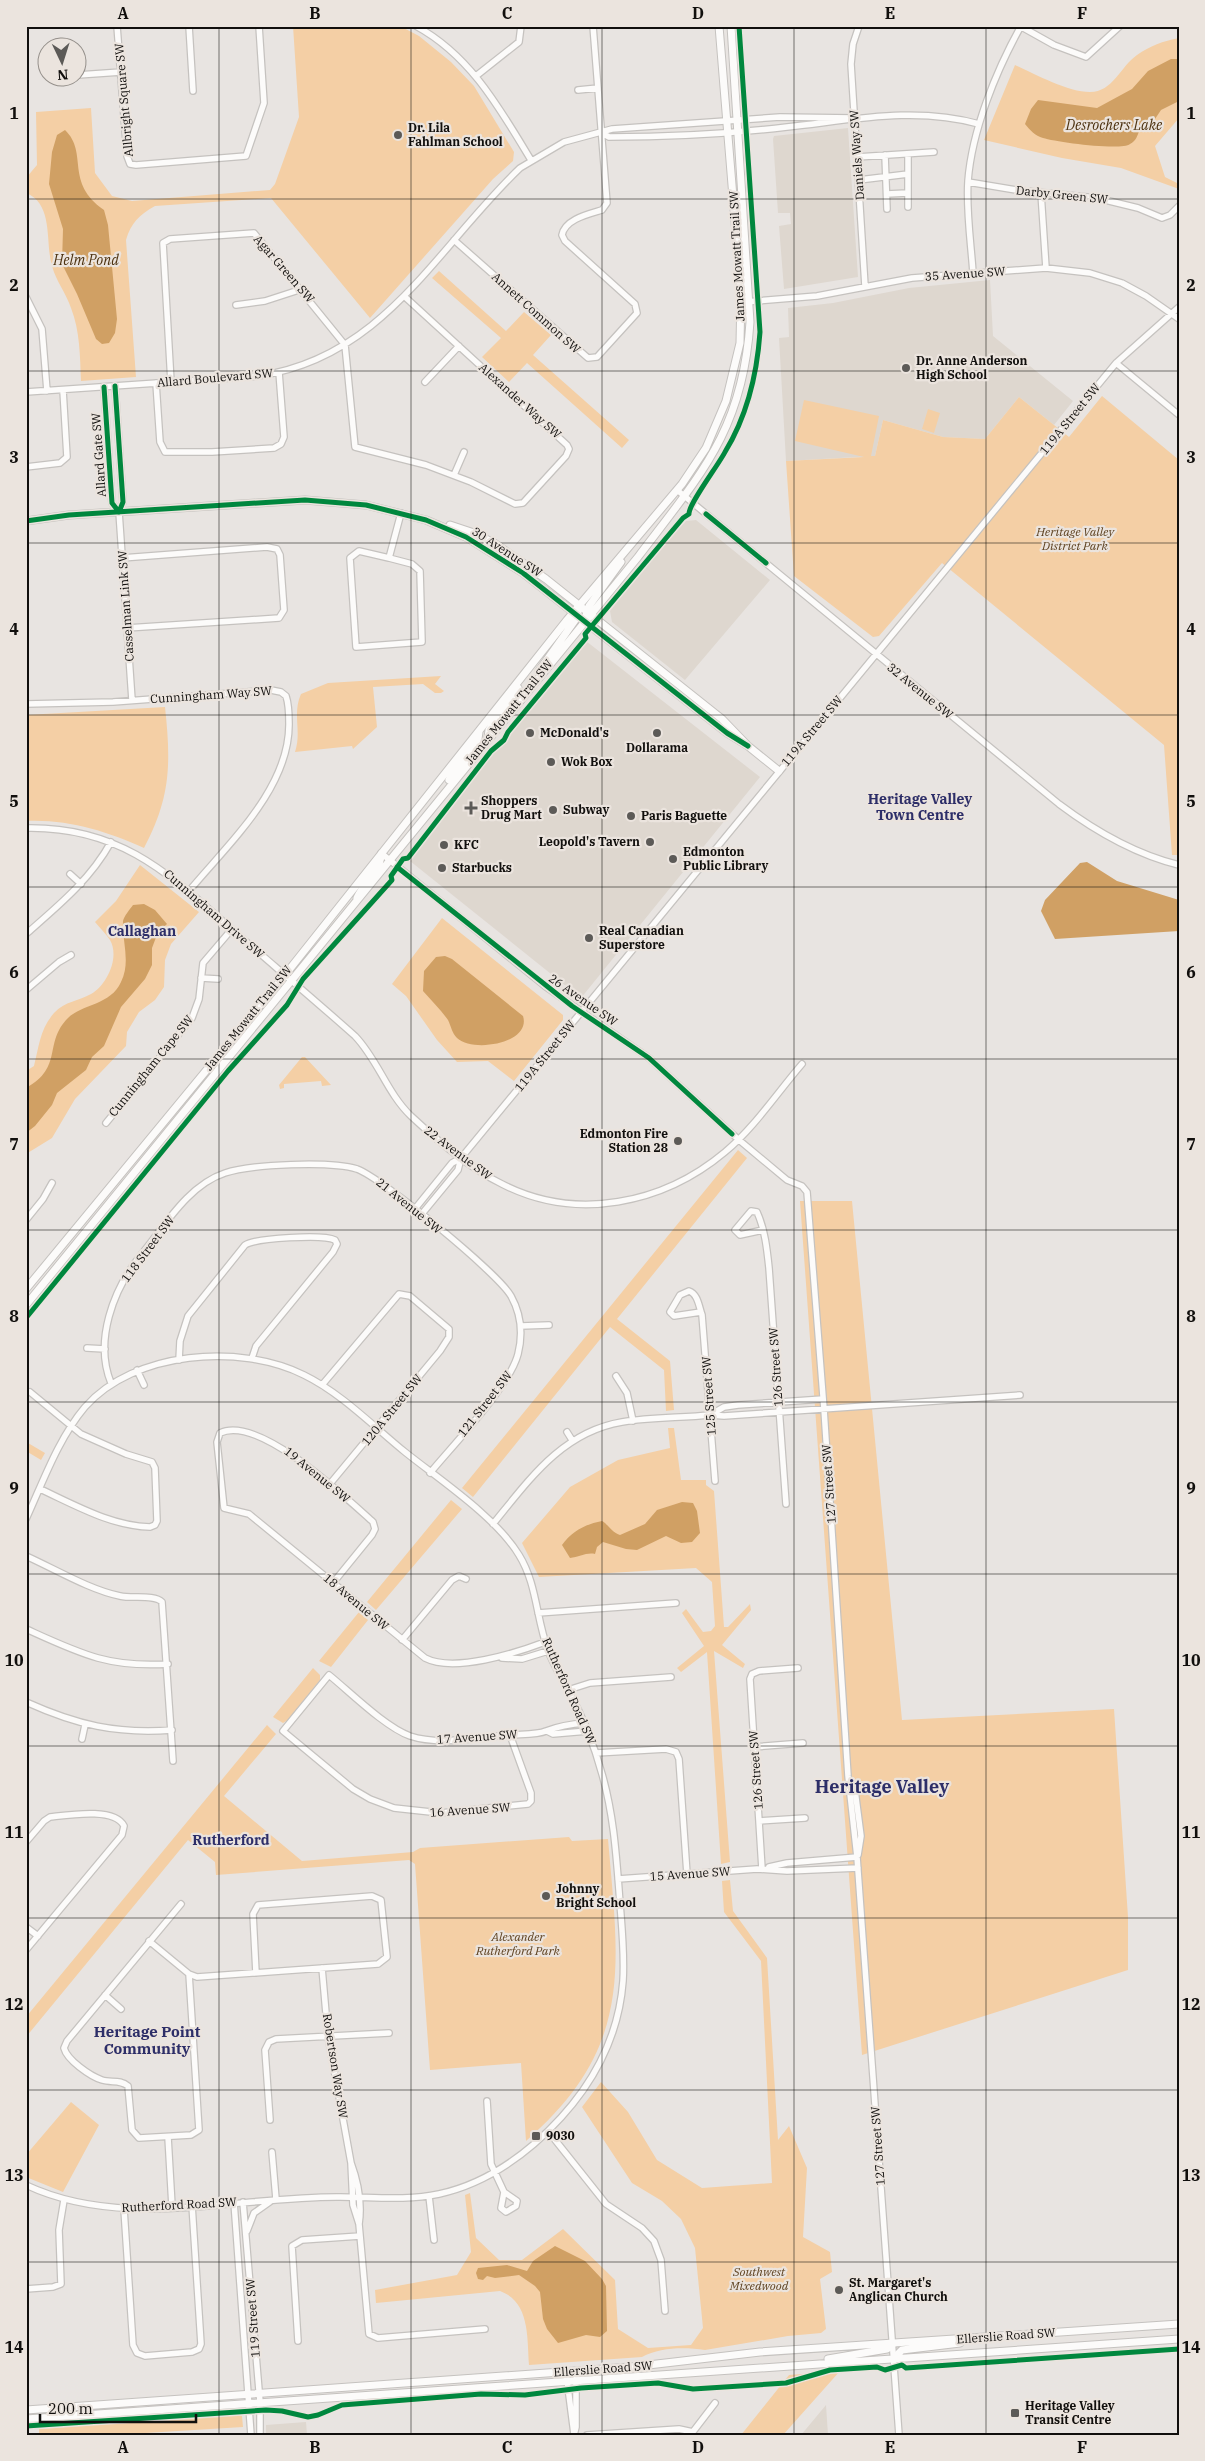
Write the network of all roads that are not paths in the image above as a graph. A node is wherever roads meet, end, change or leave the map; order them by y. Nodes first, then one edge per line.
1 (117, 26) edge
2 (188, 26) edge
3 (260, 26) edge
4 (416, 26) edge
5 (521, 26) edge
6 (593, 26) edge
7 (719, 26) edge
8 (731, 26) edge
9 (859, 26) edge
10 (1021, 26) edge
11 (1120, 26) edge
12 (433, 28) dead end
13 (430, 35) junction
14 (121, 72) junction
15 (88, 74) edge
16 (476, 76) junction
17 (598, 88) junction
18 (578, 90) dead end
19 (193, 91) dead end
20 (854, 118) junction
21 (738, 120) junction
22 (728, 121) junction
23 (979, 124) junction
24 (739, 131) junction
25 (729, 132) junction
26 (602, 133) junction
27 (934, 152) dead end
28 (908, 154) junction
29 (885, 155) junction
30 (857, 157) junction
31 (532, 160) junction
32 (908, 174) junction
33 (886, 176) junction
34 (859, 180) junction
35 (968, 182) junction
36 (1041, 192) junction
37 (907, 193) junction
38 (887, 194) junction
39 (908, 206) dead end
40 (1179, 206) edge
41 (888, 209) dead end
42 (454, 240) junction
43 (1046, 268) junction
44 (973, 273) junction
45 (865, 286) junction
46 (302, 289) junction
47 (404, 296) junction
48 (26, 298) edge
49 (750, 302) junction
50 (741, 303) junction
51 (236, 305) dead end
52 (1179, 306) edge
53 (1172, 313) junction
54 (1179, 318) edge
55 (345, 346) junction
56 (459, 346) junction
57 (1116, 363) junction
58 (280, 372) junction
59 (171, 382) junction
60 (425, 382) dead end
61 (156, 383) junction
62 (115, 386) junction
63 (104, 387) junction
64 (63, 390) junction
65 (47, 391) junction
66 (26, 392) edge
67 (1179, 415) edge
68 (464, 452) dead end
69 (26, 467) edge
70 (454, 475) junction
71 (677, 490) junction
72 (685, 496) junction
73 (119, 512) junction
74 (401, 514) junction
75 (26, 521) edge
76 (122, 558) junction
77 (389, 558) junction
78 (582, 614) junction
79 (127, 628) junction
80 (876, 655) junction
81 (537, 658) junction
82 (132, 700) junction
83 (26, 704) edge
84 (479, 730) junction
85 (488, 738) junction
86 (779, 771) junction
87 (434, 805) junction
88 (26, 828) edge
89 (111, 842) junction
90 (381, 853) junction
91 (391, 861) junction
92 (1179, 865) edge
93 (70, 874) dead end
94 (81, 884) junction
95 (189, 891) junction
96 (355, 905) junction
97 (232, 929) junction
98 (26, 934) edge
99 (71, 955) dead end
100 (285, 975) junction
101 (201, 978) junction
102 (218, 980) dead end
103 (292, 981) junction
104 (26, 990) edge
105 (581, 1012) junction
106 (802, 1064) dead end
107 (106, 1123) dead end
108 (739, 1140) junction
109 (461, 1158) junction
110 (226, 1172) joint
111 (52, 1183) dead end
112 (807, 1192) joint
113 (414, 1210) junction
114 (421, 1215) junction
115 (26, 1220) edge
116 (763, 1230) junction
117 (26, 1289) edge
118 (26, 1305) edge
119 (701, 1312) junction
120 (549, 1324) dead end
121 (521, 1326) junction
122 (88, 1348) dead end
123 (105, 1349) junction
124 (252, 1358) junction
125 (179, 1360) junction
126 (137, 1370) junction
127 (616, 1376) dead end
128 (111, 1383) junction
129 (144, 1385) dead end
130 (322, 1385) junction
131 (30, 1392) dead end
132 (1020, 1395) dead end
133 (824, 1399) junction
134 (779, 1402) junction
135 (824, 1409) junction
136 (780, 1412) junction
137 (710, 1415) junction
138 (632, 1421) junction
139 (71, 1426) junction
140 (376, 1429) junction
141 (566, 1432) dead end
142 (572, 1440) junction
143 (430, 1473) junction
144 (715, 1481) dead end
145 (329, 1485) junction
146 (40, 1489) junction
147 (786, 1504) dead end
148 (224, 1508) joint
149 (26, 1519) edge
150 (493, 1524) junction
151 (26, 1556) edge
152 (466, 1579) dead end
153 (333, 1583) junction
154 (676, 1603) dead end
155 (538, 1613) junction
156 (26, 1629) edge
157 (402, 1640) junction
158 (545, 1642) junction
159 (548, 1651) junction
160 (500, 1658) junction
161 (168, 1664) junction
162 (798, 1668) dead end
163 (671, 1677) dead end
164 (568, 1690) junction
165 (26, 1702) edge
166 (585, 1723) junction
167 (85, 1725) junction
168 (172, 1730) junction
169 (283, 1731) joint
170 (547, 1731) junction
171 (588, 1731) junction
172 (510, 1735) junction
173 (82, 1739) dead end
174 (803, 1743) dead end
175 (754, 1746) junction
176 (596, 1754) junction
177 (172, 1761) dead end
178 (805, 1818) dead end
179 (759, 1821) junction
180 (26, 1842) edge
181 (857, 1857) junction
182 (858, 1868) junction
183 (762, 1869) junction
184 (687, 1874) junction
185 (618, 1879) junction
186 (180, 1904) dead end
187 (26, 1927) edge
188 (38, 1936) junction
189 (150, 1941) junction
190 (26, 1950) edge
191 (322, 1968) junction
192 (256, 1973) junction
193 (189, 1974) junction
194 (105, 1995) junction
195 (121, 2009) dead end
196 (389, 2032) dead end
197 (328, 2036) junction
198 (487, 2101) dead end
199 (270, 2120) dead end
200 (548, 2131) junction
201 (168, 2137) junction
202 (272, 2152) dead end
203 (495, 2173) junction
204 (26, 2185) edge
205 (504, 2192) dead end
206 (429, 2196) junction
207 (356, 2197) junction
208 (276, 2199) junction
209 (64, 2200) junction
210 (234, 2202) junction
211 (243, 2202) junction
212 (192, 2205) junction
213 (172, 2206) junction
214 (124, 2209) junction
215 (246, 2236) junction
216 (360, 2236) junction
217 (434, 2240) dead end
218 (26, 2289) edge
219 (665, 2311) dead end
220 (1179, 2324) edge
221 (485, 2329) dead end
222 (1002, 2336) junction
223 (1179, 2339) edge
224 (298, 2341) dead end
225 (893, 2344) junction
226 (894, 2358) junction
227 (779, 2366) junction
228 (576, 2371) junction
229 (566, 2372) junction
230 (576, 2381) junction
231 (566, 2382) junction
232 (259, 2393) junction
233 (248, 2394) junction
234 (260, 2402) junction
235 (248, 2403) junction
236 (715, 2403) dead end
237 (26, 2410) edge
238 (26, 2419) edge
239 (692, 2433) edge
240 (251, 2435) edge
241 (260, 2435) edge
242 (574, 2435) edge
243 (587, 2435) edge
244 (899, 2435) edge

1 - 14 street, Allbright Square SW
2 - 19 street
3 - 14 street, Allbright Square SW
4 - 13 street
5 - 16 street
6 - 17 street
7 - 22 main road, James Mowatt Trail SW
8 - 21 main road, James Mowatt Trail SW
9 - 20 street, Daniels Way SW
10 - 11 street
10 - 23 street
12 - 13 street
13 - 16 street
14 - 15 street
16 - 31 street
17 - 18 street
17 - 26 street
20 - 21 street, Allard Boulevard SW
20 - 23 street
20 - 24 street, Allard Boulevard SW
20 - 30 street, Daniels Way SW
21 - 22 street, Allard Boulevard SW
21 - 24 main road, James Mowatt Trail SW
22 - 25 main road, James Mowatt Trail SW
22 - 26 street, Allard Boulevard SW
23 - 35 street
24 - 25 street, Allard Boulevard SW
24 - 49 main road, James Mowatt Trail SW
25 - 26 street, Allard Boulevard SW
25 - 50 main road, James Mowatt Trail SW
26 - 31 street, Allard Boulevard SW
26 - 42 street, Annett Common SW
27 - 28 street
28 - 29 street
28 - 32 street
29 - 30 street
29 - 33 street
30 - 34 street, Daniels Way SW
31 - 42 street, Allard Boulevard SW
32 - 33 street
32 - 37 street
33 - 34 street
33 - 38 street
34 - 45 street, Daniels Way SW
35 - 36 street, Darby Green SW
35 - 44 street
36 - 40 street, Darby Green SW
36 - 43 street
37 - 38 street
37 - 39 street
38 - 41 street
42 - 47 street, Allard Boulevard SW
43 - 44 street, 35 Avenue SW
43 - 53 street, 35 Avenue SW
44 - 45 street, 35 Avenue SW
45 - 49 street, 35 Avenue SW
46 - 51 street
46 - 55 street, Agar Green SW
46 - 59 street, Agar Green SW
47 - 55 street, Allard Boulevard SW
47 - 56 street, Alexander Way SW
48 - 65 street
49 - 50 street, 35 Avenue SW
49 - 72 main road, James Mowatt Trail SW
50 - 71 main road, James Mowatt Trail SW
52 - 53 street, 119A Street SW
53 - 54 street, 35 Avenue SW
53 - 57 street, 119A Street SW
55 - 58 street, Allard Boulevard SW
55 - 70 street, Alexander Way SW
56 - 60 street
56 - 70 street, Alexander Way SW
57 - 67 street
57 - 80 street, 119A Street SW
58 - 59 street, Allard Boulevard SW
58 - 61 street
59 - 61 street, Allard Boulevard SW
61 - 62 street, Allard Boulevard SW
62 - 63 street, Allard Boulevard SW
62 - 73 street, Allard Gate SW
63 - 64 street, Allard Boulevard SW
63 - 73 street, Allard Gate SW
64 - 65 street, Allard Boulevard SW
64 - 69 street
65 - 66 street, Allard Boulevard SW
68 - 70 street
71 - 72 street, 32 Avenue SW
71 - 78 main road, James Mowatt Trail SW
72 - 78 main road, James Mowatt Trail SW
72 - 80 street, 32 Avenue SW
73 - 74 main road, 30 Avenue SW
73 - 75 main road, 30 Avenue SW
73 - 76 street, Casselman Link SW
74 - 77 street
74 - 78 main road, 30 Avenue SW
76 - 79 street, Casselman Link SW
76 - 79 street
77 - 77 street
78 - 81 main road, James Mowatt Trail SW
78 - 85 main road, James Mowatt Trail SW
78 - 86 main road, 30 Avenue SW
79 - 82 street, Casselman Link SW
80 - 86 street, 119A Street SW
80 - 92 street, 32 Avenue SW
81 - 84 main road, James Mowatt Trail SW
81 - 85 main road
82 - 83 street, Cunningham Way SW
82 - 95 street, Cunningham Way SW
84 - 87 main road
84 - 90 main road, James Mowatt Trail SW
85 - 87 main road, James Mowatt Trail SW
86 - 105 street, 119A Street SW
87 - 91 main road, James Mowatt Trail SW
88 - 89 street, Cunningham Drive SW
89 - 94 street
89 - 95 street, Cunningham Drive SW
90 - 91 street, 26 Avenue SW
90 - 96 main road
90 - 100 main road, James Mowatt Trail SW
91 - 96 main road, James Mowatt Trail SW
91 - 105 street, 26 Avenue SW
93 - 94 street
94 - 98 street
95 - 97 street, Cunningham Drive SW
96 - 103 main road, James Mowatt Trail SW
97 - 100 street, Cunningham Drive SW
97 - 101 street, Cunningham Cape SW
99 - 104 street
100 - 103 street, 22 Avenue SW
100 - 117 main road, James Mowatt Trail SW
101 - 102 street
101 - 107 street, Cunningham Cape SW
103 - 109 street, 22 Avenue SW
103 - 118 main road, James Mowatt Trail SW
105 - 108 street, 26 Avenue SW
105 - 109 street, 119A Street SW
106 - 108 street, 22 Avenue SW
108 - 109 street, 22 Avenue SW
108 - 112 street, 26 Avenue SW
109 - 113 street, 119A Street SW
109 - 114 street, 119A Street SW
110 - 113 street, 21 Avenue SW
110 - 123 street, 118 Street SW
111 - 115 street
112 - 133 street, 127 Street SW
113 - 114 street, 21 Avenue SW
114 - 121 street, 21 Avenue SW
116 - 116 street, 126 Street SW
116 - 134 street, 126 Street SW
119 - 119 street, 125 Street SW
119 - 137 street, 125 Street SW
120 - 121 street
121 - 143 street, 121 Street SW
122 - 123 street
123 - 128 street, 118 Street SW
124 - 125 street, Rutherford Road SW
124 - 125 street
124 - 130 street, Rutherford Road SW
125 - 126 street, Rutherford Road SW
126 - 128 street, Rutherford Road SW
126 - 129 street
127 - 138 street
128 - 139 street, Rutherford Road SW
130 - 140 street, Rutherford Road SW
130 - 140 street, 120A Street SW
131 - 139 street
132 - 135 street
133 - 134 street
133 - 135 street, 127 Street SW
134 - 136 street, 126 Street SW
134 - 137 street
135 - 136 street
135 - 181 street, 127 Street SW
136 - 137 street
136 - 147 street, 126 Street SW
137 - 138 street
137 - 144 street, 125 Street SW
138 - 142 street
139 - 146 street, Rutherford Road SW
139 - 146 street
140 - 143 street, Rutherford Road SW
140 - 145 street, 120A Street SW
141 - 142 street
142 - 150 street
143 - 150 street, Rutherford Road SW
145 - 148 street, 19 Avenue SW
145 - 153 street, 19 Avenue SW
146 - 149 street, Rutherford Road SW
148 - 153 street, 18 Avenue SW
150 - 155 street, Rutherford Road SW
151 - 161 street
152 - 157 street
153 - 157 street, 18 Avenue SW
154 - 155 street
155 - 158 street, Rutherford Road SW
156 - 161 street
157 - 160 street, 18 Avenue SW
158 - 159 street, Rutherford Road SW
158 - 160 street, 18 Avenue SW
159 - 160 street, 18 Avenue SW
159 - 164 street, Rutherford Road SW
161 - 168 street
162 - 175 street, 126 Street SW
163 - 164 street
164 - 166 street, Rutherford Road SW
165 - 167 street
166 - 170 street, 17 Avenue SW
166 - 171 street, Rutherford Road SW
167 - 168 street
167 - 173 street
168 - 177 street
169 - 172 street, 17 Avenue SW
169 - 172 street, 16 Avenue SW
170 - 171 street
170 - 172 street, 17 Avenue SW
171 - 176 street, Rutherford Road SW
174 - 175 street
175 - 179 street, 126 Street SW
176 - 184 street
176 - 185 street, Rutherford Road SW
178 - 179 street
179 - 183 street, 126 Street SW
180 - 188 street
181 - 182 street, 127 Street SW
181 - 183 street, 15 Avenue SW
182 - 183 street, 15 Avenue SW
182 - 225 street, 127 Street SW
183 - 184 street, 15 Avenue SW
184 - 185 street, 15 Avenue SW
185 - 200 street, Rutherford Road SW
186 - 189 street
187 - 188 street
188 - 190 street
189 - 193 street
189 - 194 street
191 - 192 street
191 - 192 street
191 - 197 street, Robertson Way SW
192 - 193 street
193 - 201 street
194 - 195 street
194 - 201 street
196 - 197 street
197 - 199 street
197 - 207 street, Robertson Way SW
198 - 203 street
200 - 203 street, Rutherford Road SW
200 - 219 street
201 - 213 street
202 - 208 street
203 - 205 street
203 - 206 street, Rutherford Road SW
204 - 209 street, Rutherford Road SW
206 - 207 street, Rutherford Road SW
206 - 217 street
207 - 208 street, Rutherford Road SW
207 - 216 street, Robertson Way SW
208 - 211 street, Rutherford Road SW
208 - 215 street
209 - 214 street, Rutherford Road SW
209 - 218 street
210 - 211 street, Rutherford Road SW
210 - 212 street, Rutherford Road SW
210 - 233 street, 119 Street SW
211 - 215 street, 119 Street SW
212 - 213 street, Rutherford Road SW
212 - 214 street
213 - 214 street, Rutherford Road SW
215 - 232 street, 119 Street SW
216 - 221 street, Robertson Way SW
216 - 224 street
220 - 222 main road, Ellerslie Road SW
222 - 225 main road, Ellerslie Road SW
222 - 226 main road
223 - 226 main road, Ellerslie Road SW
225 - 226 street, 127 Street SW
225 - 227 main road
225 - 228 main road, Ellerslie Road SW
226 - 227 main road, Ellerslie Road SW
226 - 244 street, 127 Street SW
227 - 230 main road, Ellerslie Road SW
228 - 229 main road, Ellerslie Road SW
228 - 230 street
229 - 231 street
229 - 232 main road, Ellerslie Road SW
230 - 231 main road, Ellerslie Road SW
230 - 242 street
231 - 234 main road, Ellerslie Road SW
231 - 242 street
232 - 233 main road, Ellerslie Road SW
232 - 234 street, 119 Street SW
233 - 235 street, 119 Street SW
233 - 237 main road, Ellerslie Road SW
234 - 235 main road, Ellerslie Road SW
234 - 241 street, 119 Street SW
235 - 238 main road, Ellerslie Road SW
235 - 240 street, 119 Street SW
236 - 239 street
239 - 243 street

